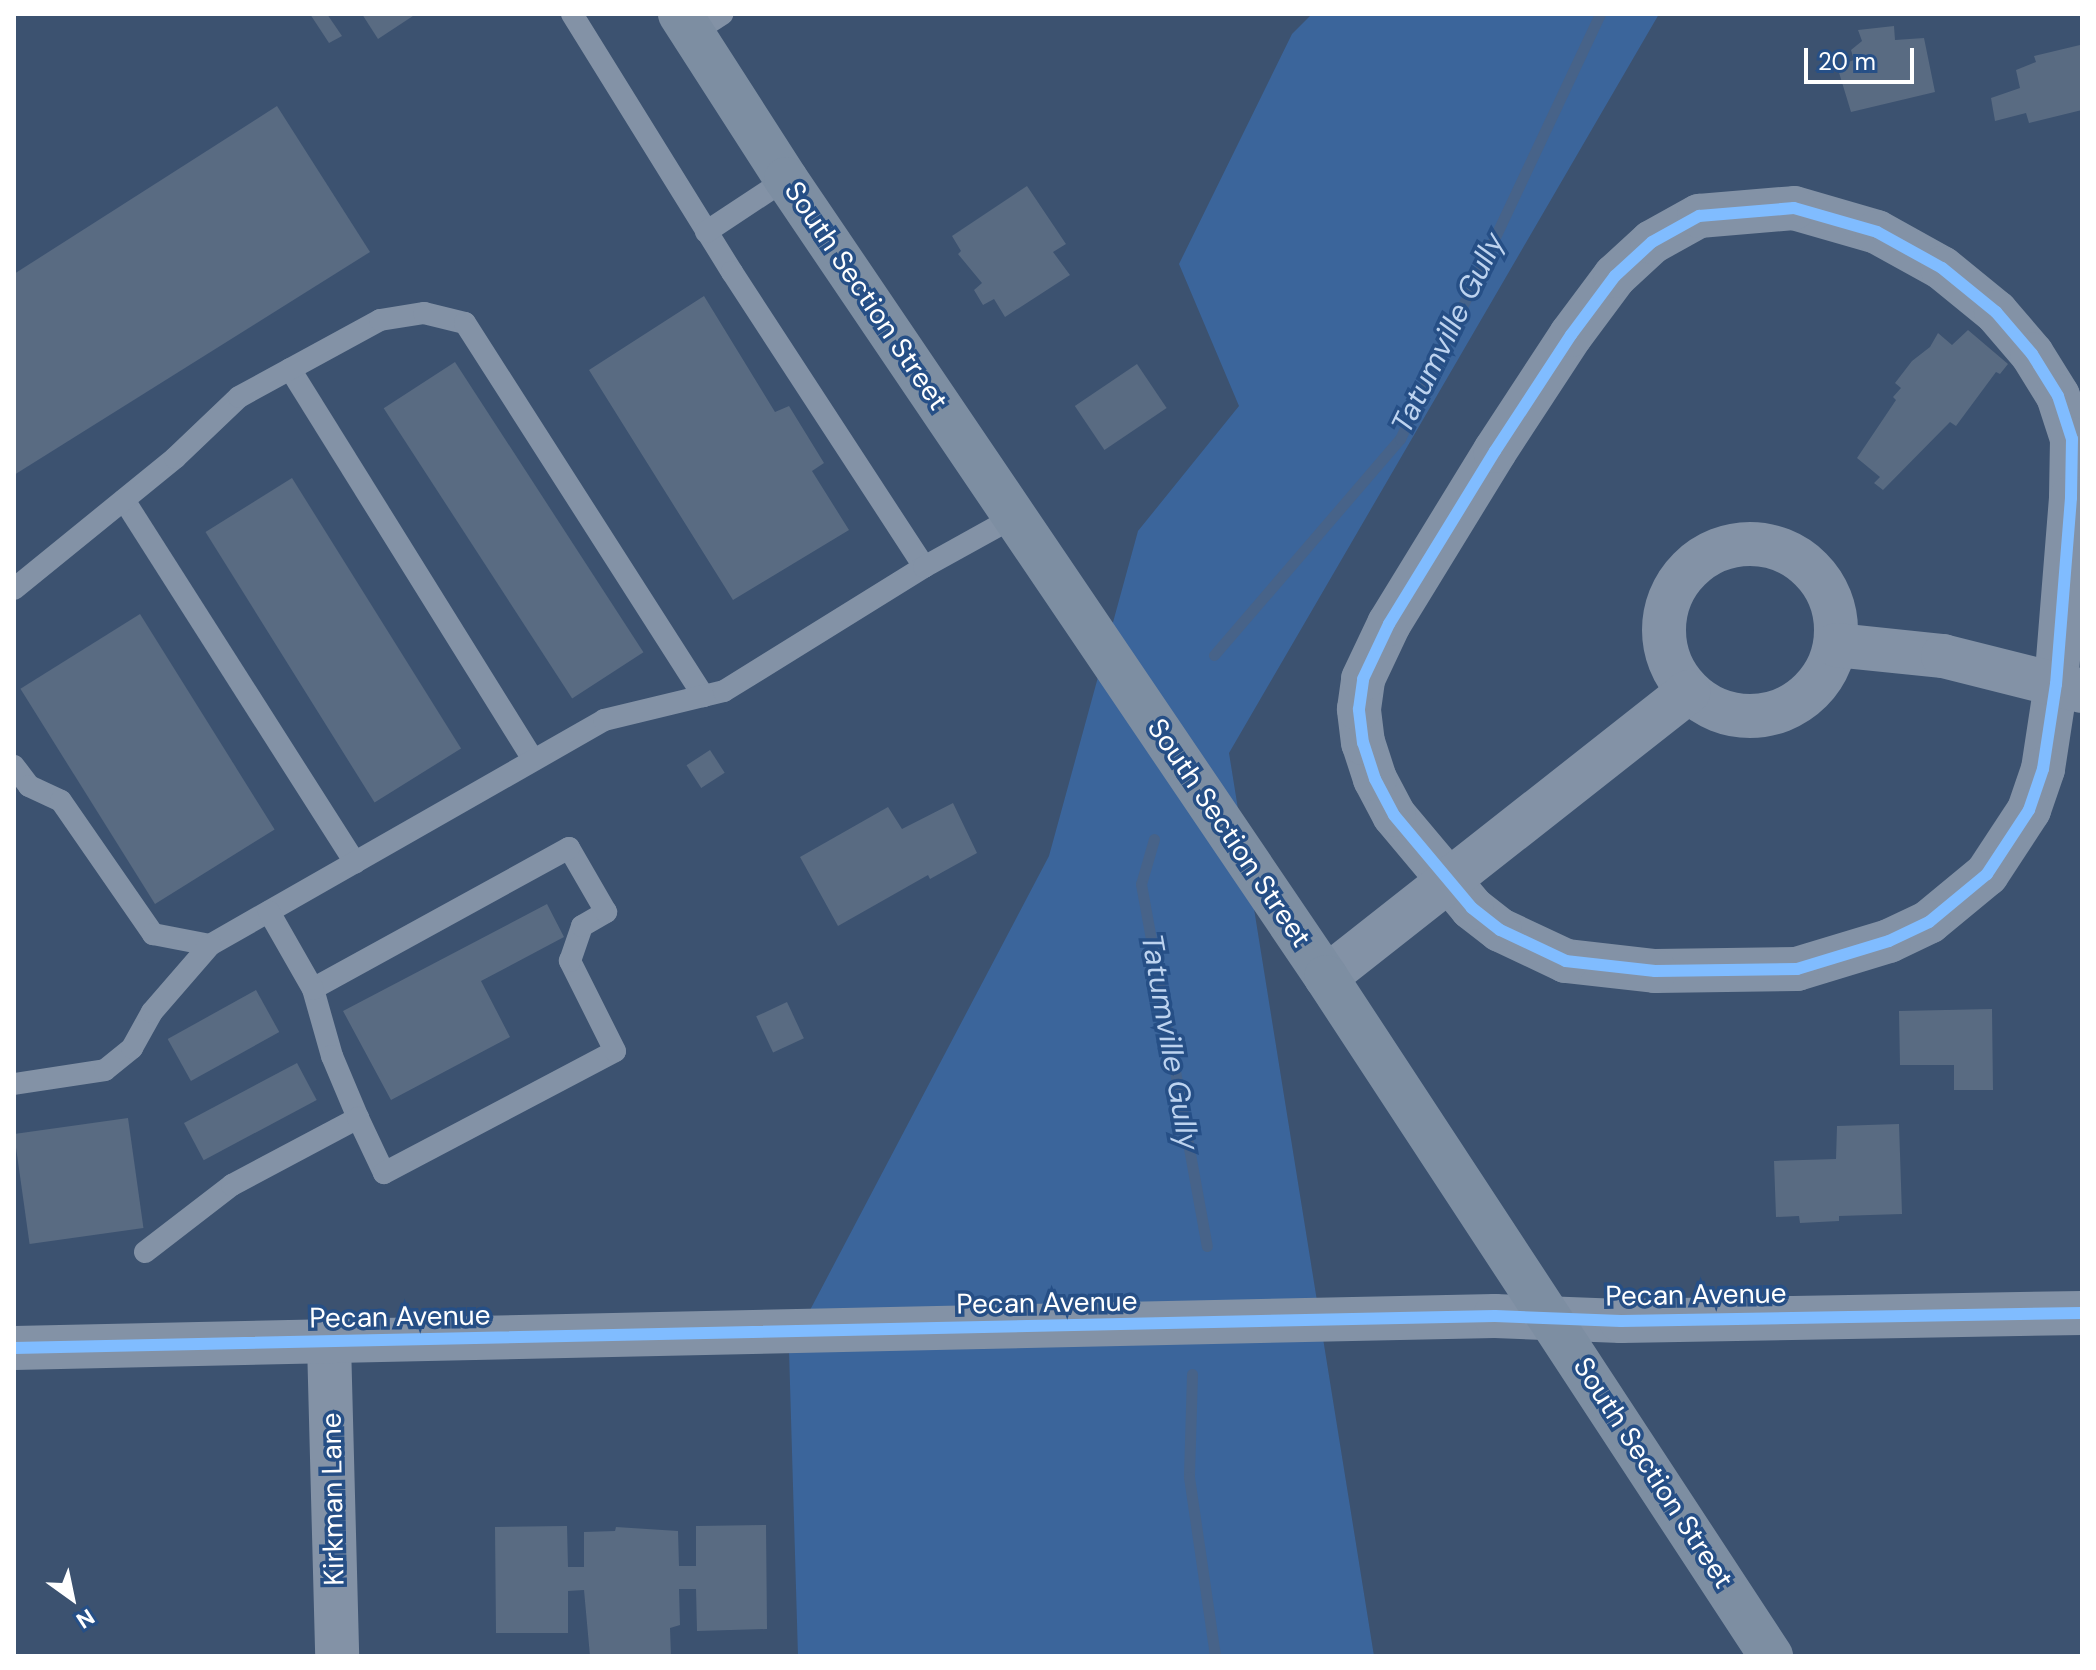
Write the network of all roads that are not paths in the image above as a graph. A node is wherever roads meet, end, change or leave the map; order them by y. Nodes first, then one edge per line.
1 (572, 14) edge
2 (698, 20) edge
3 (786, 179) junction
4 (706, 232) junction
5 (290, 369) junction
6 (124, 500) junction
7 (1016, 516) junction
8 (924, 567) junction
9 (14, 589) edge
10 (1836, 645) junction
11 (2069, 688) edge
12 (1688, 692) junction
13 (704, 696) junction
14 (533, 760) junction
15 (14, 766) edge
16 (355, 863) junction
17 (1448, 880) junction
18 (269, 912) junction
19 (210, 945) junction
20 (1326, 977) junction
21 (313, 989) junction
22 (14, 1084) edge
23 (358, 1118) junction
24 (145, 1252) dead end
25 (2082, 1313) edge
26 (1553, 1319) junction
27 (329, 1343) junction
28 (14, 1348) edge
29 (337, 1656) edge
30 (1771, 1656) edge

1 - 4 lane
2 - 3 street, South Section Street
3 - 4 lane
3 - 7 street, South Section Street
4 - 8 lane
5 - 6 lane
5 - 13 lane
5 - 14 lane
6 - 9 lane
6 - 16 lane
7 - 8 lane
7 - 20 street, South Section Street
8 - 13 lane
10 - 11 street
10 - 12 street
10 - 12 street
11 - 17 street
11 - 17 street
12 - 17 street
13 - 14 lane
14 - 16 lane
15 - 19 lane
16 - 18 lane
17 - 20 street
18 - 19 lane
18 - 21 lane
19 - 22 lane
20 - 26 street, South Section Street
21 - 23 lane
21 - 23 lane
23 - 24 lane
25 - 26 street, Pecan Avenue
26 - 27 street, Pecan Avenue
26 - 30 street, South Section Street
27 - 28 street, Pecan Avenue
27 - 29 street, Kirkman Lane

